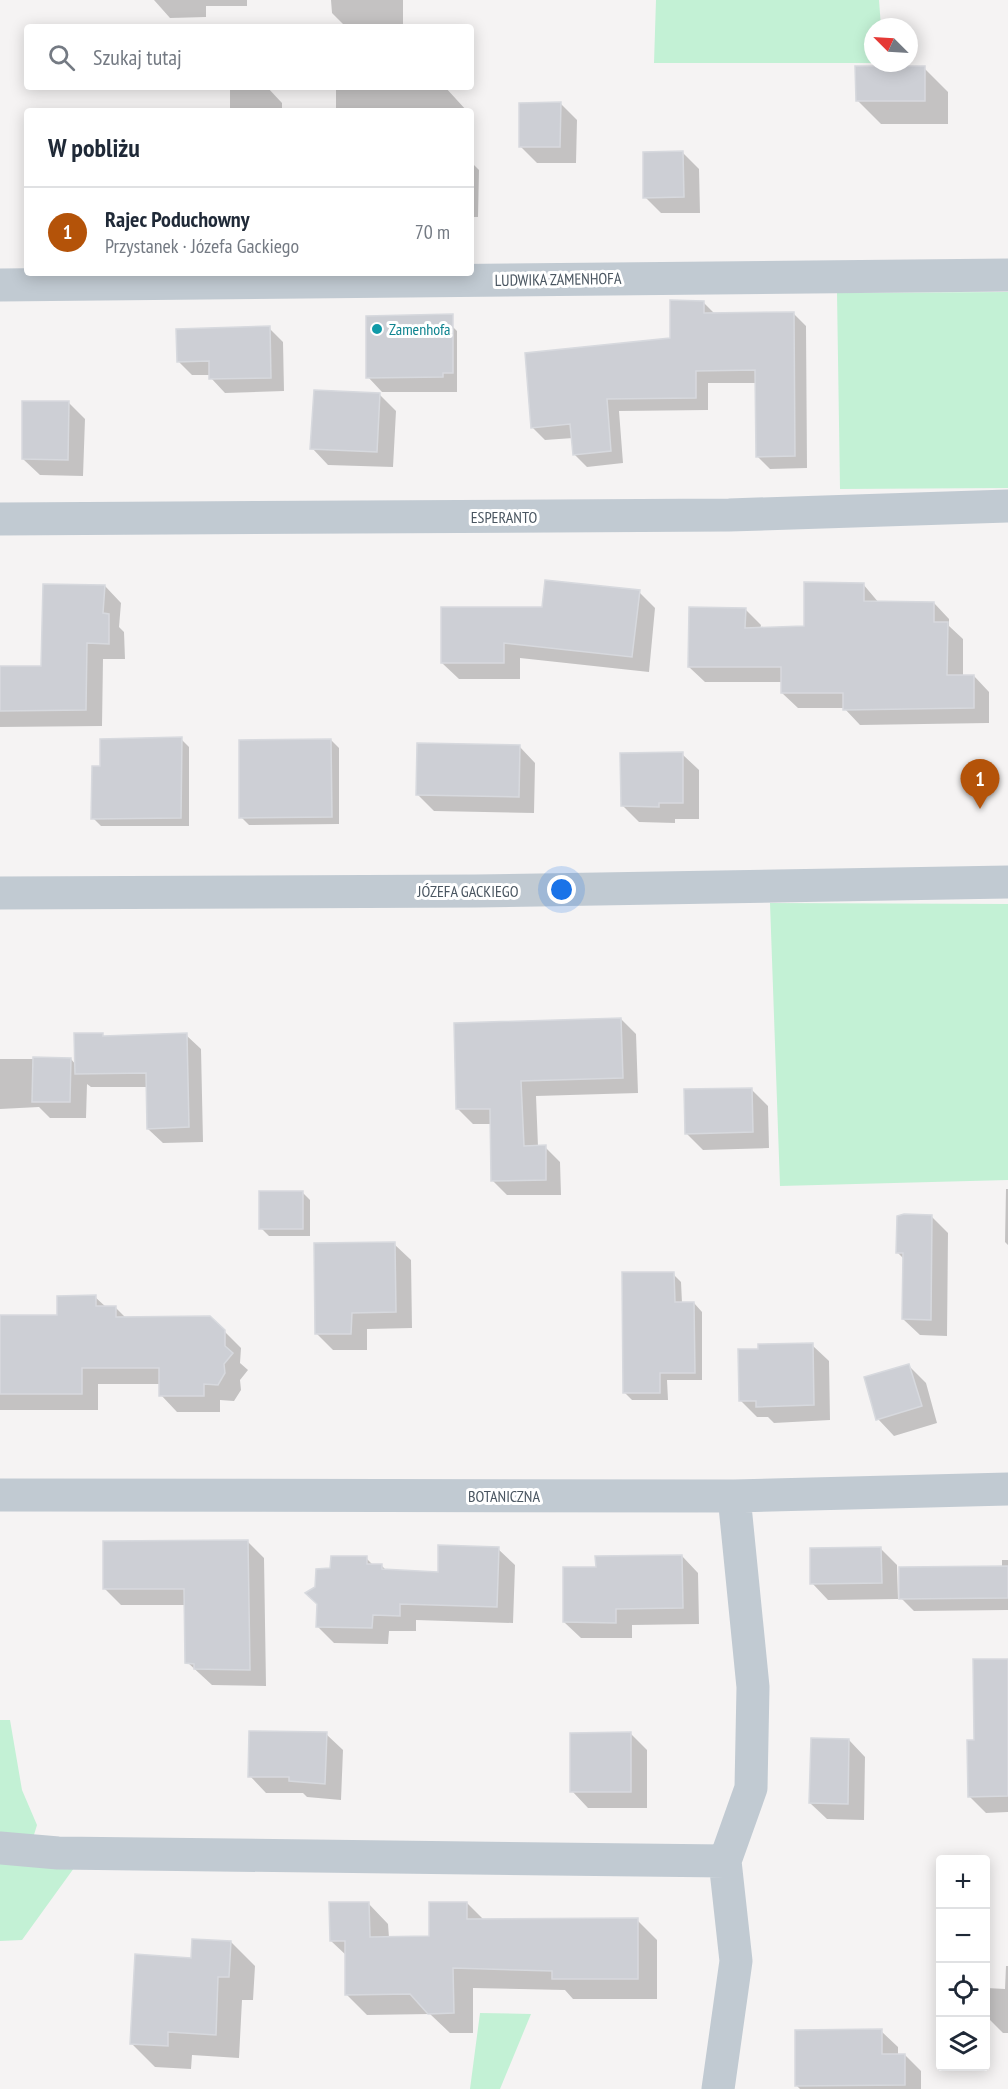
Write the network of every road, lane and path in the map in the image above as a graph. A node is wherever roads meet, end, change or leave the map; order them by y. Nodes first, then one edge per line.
1 (1008, 275) edge
2 (0, 285) edge
3 (1008, 506) edge
4 (0, 519) edge
5 (1008, 882) edge
6 (0, 892) edge
7 (1008, 1489) edge
8 (0, 1495) edge
9 (734, 1496) junction
10 (0, 1848) edge
11 (725, 1861) junction
12 (718, 2089) edge

1 - 2 street, LUDWIKA ZAMENHOFA
3 - 4 street, ESPERANTO
5 - 6 street, JÓZEFA GACKIEGO
7 - 9 street, BOTANICZNA
8 - 9 street, BOTANICZNA
9 - 11 street
10 - 11 street
11 - 12 street

